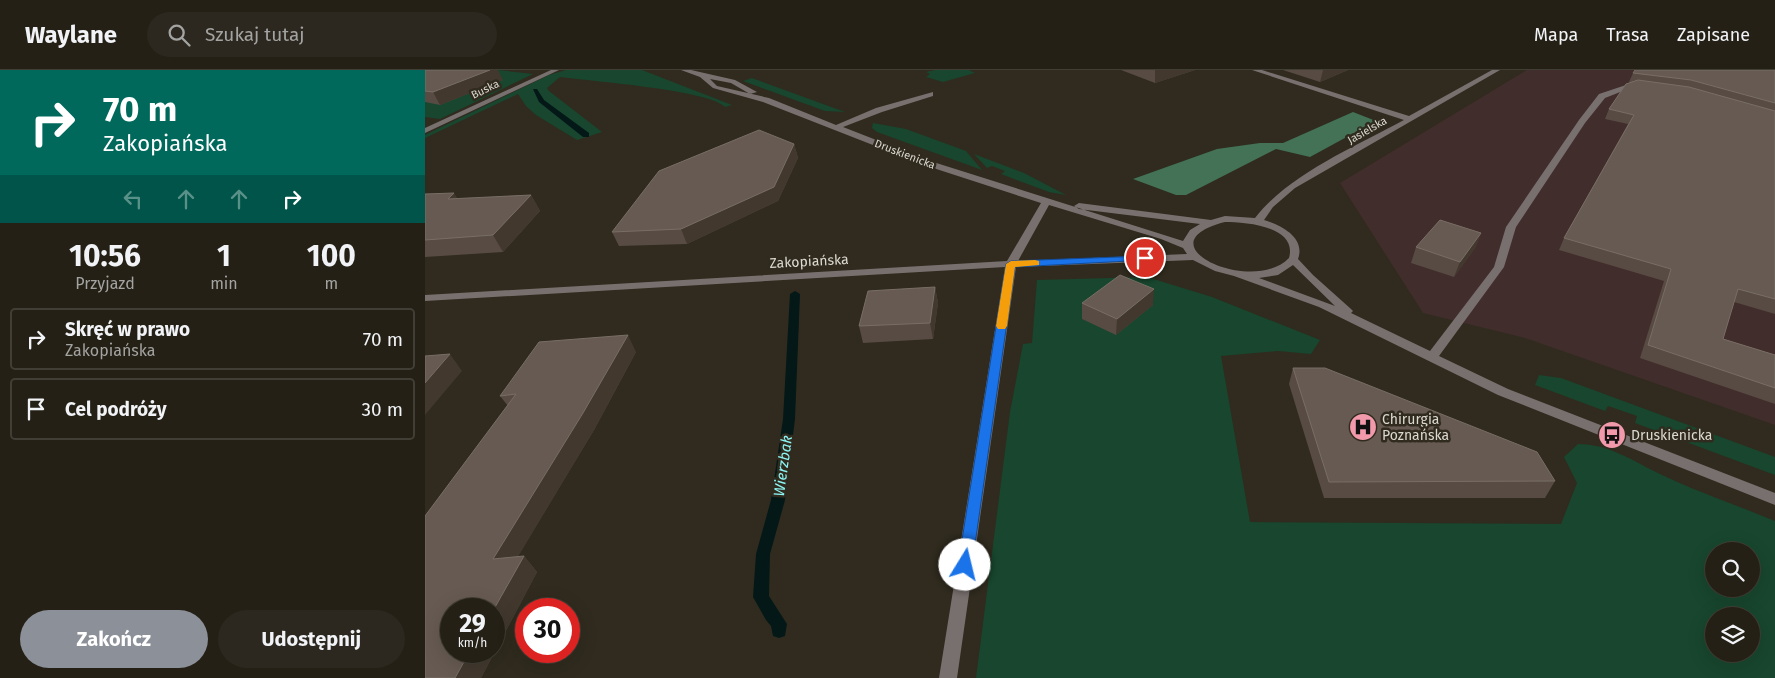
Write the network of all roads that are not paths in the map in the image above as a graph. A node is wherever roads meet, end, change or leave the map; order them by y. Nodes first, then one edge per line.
1 (555, 70) edge
2 (684, 70) edge
3 (720, 70) edge
4 (1255, 70) edge
5 (1497, 70) edge
6 (702, 76) junction
7 (1650, 88) edge
8 (930, 94) dead end
9 (1410, 119) junction
10 (835, 128) junction
11 (425, 131) edge
12 (1046, 202) junction
13 (1257, 221) junction
14 (1211, 222) junction
15 (1188, 246) junction
16 (1194, 256) junction
17 (1293, 259) junction
18 (1011, 264) junction
19 (1238, 274) junction
20 (425, 298) edge
21 (1358, 321) junction
22 (1432, 357) junction
23 (1775, 499) edge
24 (948, 678) edge

1 - 11 street, Buska
2 - 6 street, Druskienicka
3 - 6 street
4 - 9 street
5 - 9 street, Jasielska
6 - 10 street, Druskienicka
7 - 22 street
8 - 10 street
9 - 13 street, Jasielska
10 - 12 street, Druskienicka
12 - 14 street, Druskienicka
12 - 15 street, Druskienicka
12 - 18 street
13 - 14 street
13 - 17 street
14 - 15 street
15 - 16 street
16 - 18 street, Zakopiańska
16 - 19 street
17 - 19 street
17 - 21 street
18 - 20 street, Zakopiańska
18 - 24 street
19 - 21 street
21 - 22 street
22 - 23 street

